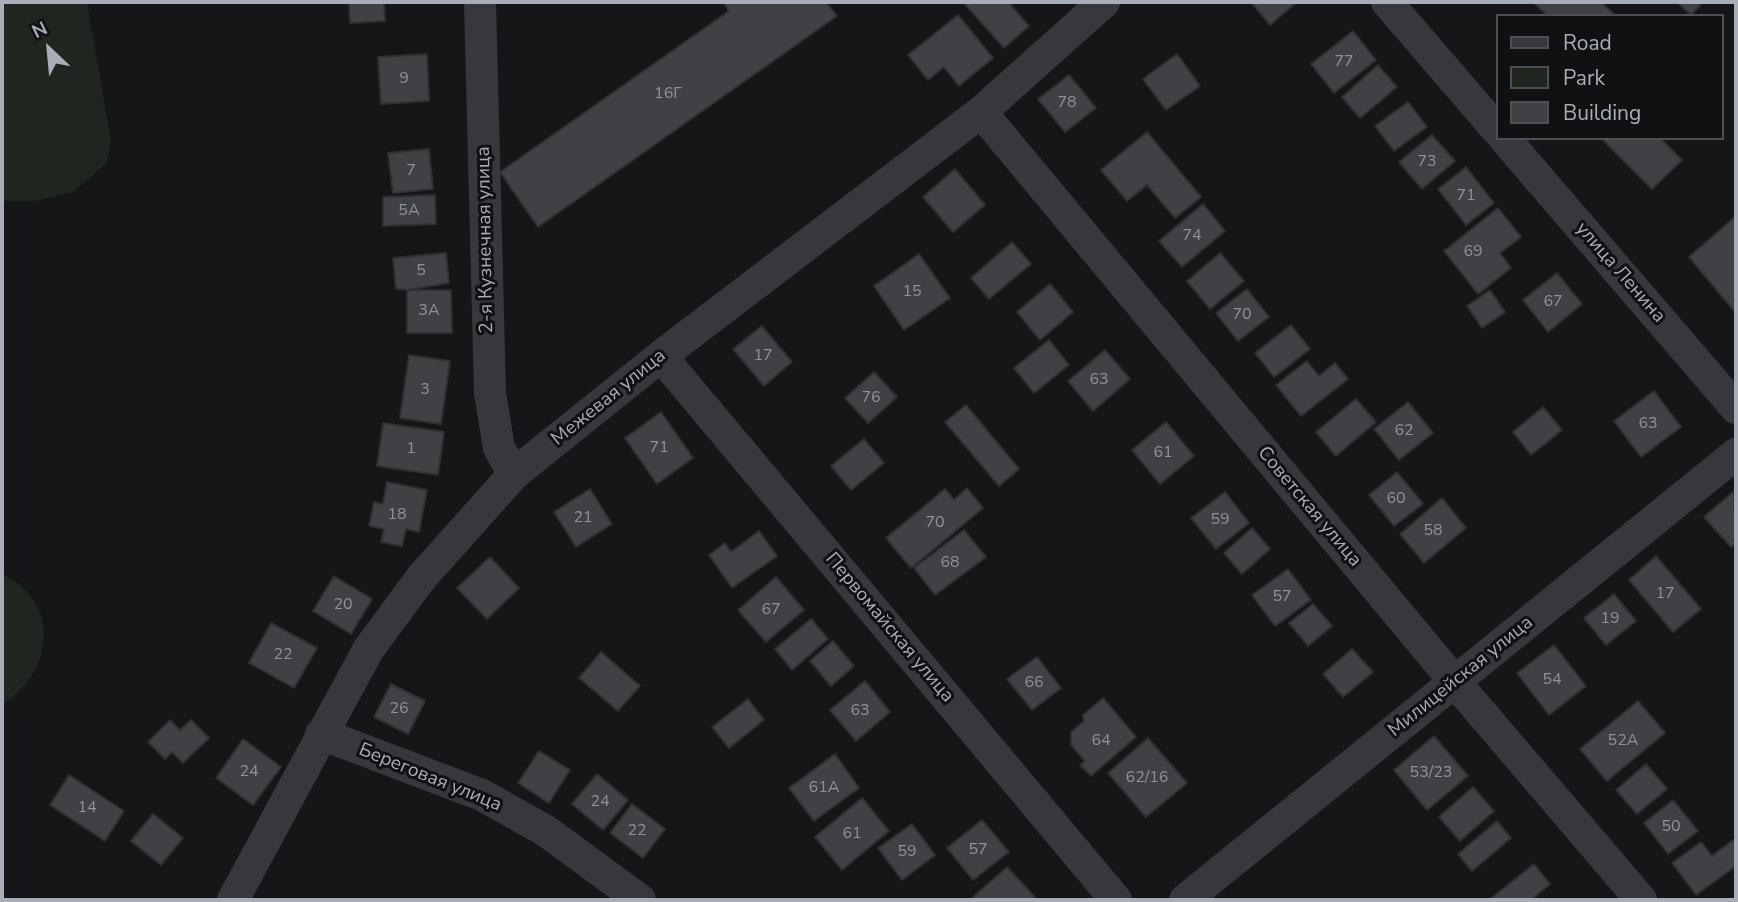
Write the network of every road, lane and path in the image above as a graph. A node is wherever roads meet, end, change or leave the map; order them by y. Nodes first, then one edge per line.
1 (480, 2) edge
2 (1104, 2) edge
3 (1387, 2) edge
4 (981, 112) junction
5 (1496, 129) edge
6 (1506, 140) edge
7 (661, 356) junction
8 (1736, 408) edge
9 (1736, 454) edge
10 (514, 474) junction
11 (1455, 682) junction
12 (321, 734) junction
13 (233, 900) edge
14 (640, 900) edge
15 (1116, 900) edge
16 (1185, 900) edge
17 (1641, 900) edge

1 - 10 street, 2-я Кузнечная улица
2 - 4 street, Межевая улица
3 - 5 street
4 - 7 street, Межевая улица
4 - 11 street, Советская улица
6 - 8 street, улица Ленина
7 - 10 street, Межевая улица
7 - 15 street, Первомайская улица
9 - 11 street, Милицейская улица
10 - 12 street, Межевая улица
11 - 16 street, Милицейская улица
11 - 17 street, Советская улица
12 - 13 street, Межевая улица
12 - 14 street, Береговая улица

